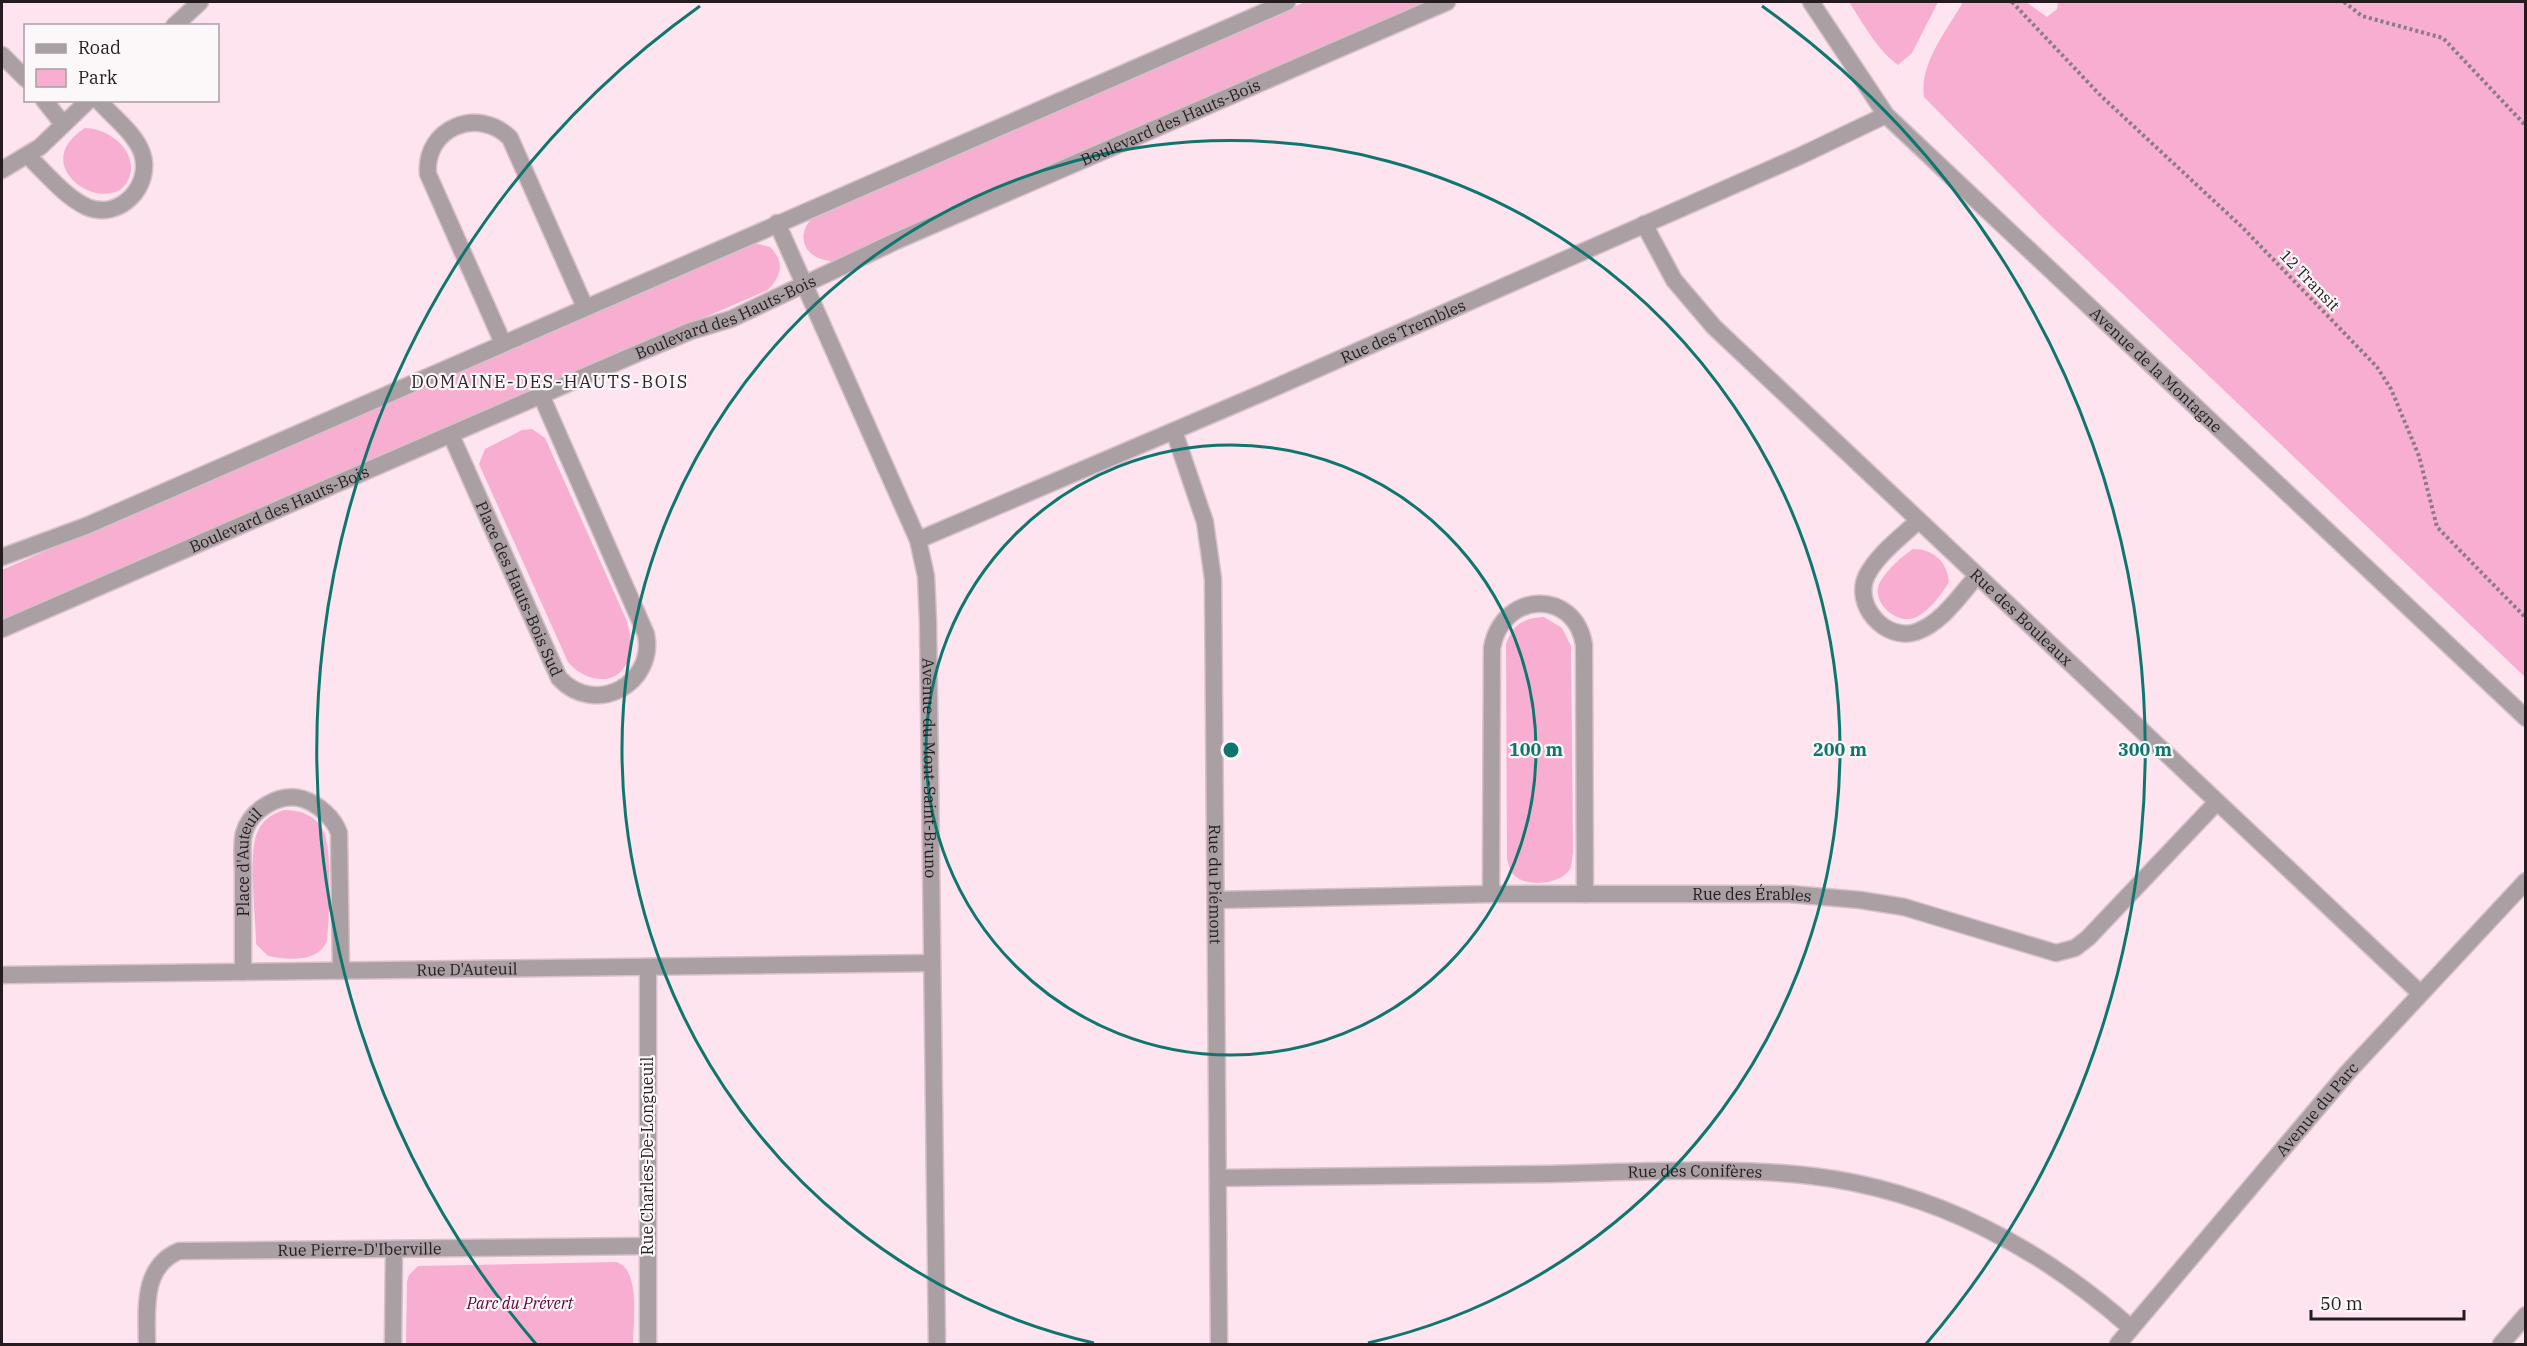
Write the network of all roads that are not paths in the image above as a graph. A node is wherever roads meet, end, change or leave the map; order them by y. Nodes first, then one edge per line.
1 (200, 2) edge
2 (1287, 2) edge
3 (1447, 2) edge
4 (1811, 2) edge
5 (176, 24) edge
6 (2, 55) edge
7 (24, 77) edge
8 (46, 102) edge
9 (87, 102) edge
10 (100, 102) edge
11 (1886, 115) junction
12 (63, 124) junction
13 (28, 156) junction
14 (2, 170) edge
15 (777, 223) junction
16 (1644, 224) junction
17 (805, 285) junction
18 (585, 307) junction
19 (503, 343) junction
20 (541, 395) junction
21 (1174, 431) junction
22 (451, 435) junction
23 (1918, 521) junction
24 (918, 540) junction
25 (2, 557) edge
26 (1977, 576) junction
27 (2, 629) edge
28 (2526, 718) edge
29 (2217, 802) junction
30 (2526, 881) edge
31 (1491, 894) junction
32 (1586, 894) junction
33 (1216, 900) junction
34 (932, 963) junction
35 (648, 967) junction
36 (341, 970) junction
37 (243, 972) junction
38 (2, 975) edge
39 (2420, 993) junction
40 (1218, 1178) junction
41 (647, 1246) junction
42 (394, 1249) junction
43 (2526, 1315) edge
44 (2131, 1328) junction
45 (147, 1344) edge
46 (393, 1344) edge
47 (648, 1344) edge
48 (937, 1344) edge
49 (1219, 1344) edge
50 (2118, 1344) edge
51 (2501, 1344) edge

1 - 5 street
2 - 15 street
3 - 17 street, Boulevard des Hauts-Bois
4 - 11 street, Avenue de la Montagne
6 - 7 street
8 - 12 street
9 - 12 street
10 - 13 street
11 - 16 street, Rue des Trembles
11 - 28 street, Avenue de la Montagne
12 - 13 street
13 - 14 street
15 - 17 street, Avenue du Mont-Saint-Bruno
15 - 18 street
16 - 21 street, Rue des Trembles
16 - 23 street, Rue des Bouleaux
17 - 20 street, Boulevard des Hauts-Bois
17 - 24 street, Avenue du Mont-Saint-Bruno
18 - 19 street
18 - 19 street
19 - 25 street
20 - 22 street, Boulevard des Hauts-Bois
20 - 22 street, Place des Hauts-Bois Sud
21 - 24 street, Rue des Trembles
21 - 33 street, Rue du Piémont
22 - 27 street, Boulevard des Hauts-Bois
23 - 26 street, Rue des Bouleaux
23 - 26 street
24 - 34 street, Avenue du Mont-Saint-Bruno
26 - 29 street, Rue des Bouleaux
29 - 32 street, Rue des Érables
29 - 39 street, Rue des Bouleaux
30 - 39 street, Avenue du Parc
31 - 32 street, Rue des Érables
31 - 32 street
31 - 33 street, Rue des Érables
33 - 40 street, Rue du Piémont
34 - 35 street, Rue D'Auteuil
34 - 48 street, Avenue du Mont-Saint-Bruno
35 - 36 street, Rue D'Auteuil
35 - 41 street, Rue Charles-De-Longueuil
36 - 37 street, Rue D'Auteuil
36 - 37 street, Place d'Auteuil
37 - 38 street, Rue D'Auteuil
39 - 44 street, Avenue du Parc
40 - 44 street, Rue des Conifères
40 - 49 street, Rue du Piémont
41 - 42 street, Rue Pierre-D'Iberville
41 - 47 street, Rue Charles-De-Longueuil
42 - 45 street, Rue Pierre-D'Iberville
42 - 46 street
43 - 51 street
44 - 50 street, Avenue du Parc

